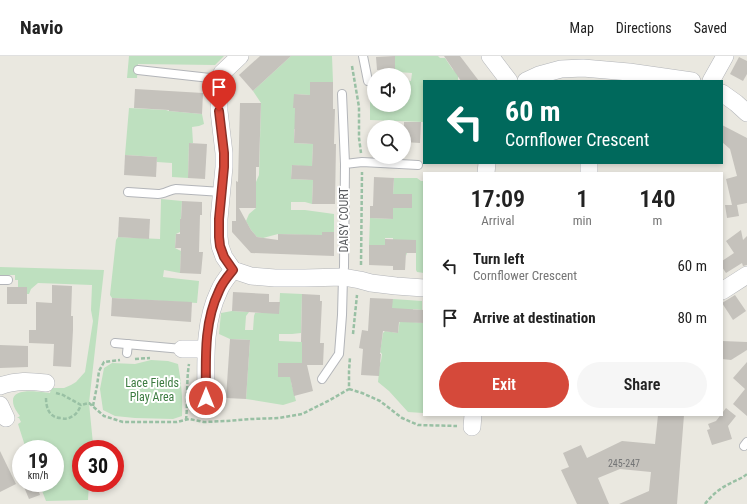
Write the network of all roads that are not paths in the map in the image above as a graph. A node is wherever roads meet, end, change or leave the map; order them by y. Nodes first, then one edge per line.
1 (240, 56) edge
2 (363, 56) edge
3 (490, 56) edge
4 (725, 56) edge
5 (583, 62) edge
6 (138, 70) dead end
7 (367, 76) edge
8 (219, 80) junction
9 (508, 80) edge
10 (528, 80) edge
11 (685, 80) edge
12 (712, 80) edge
13 (342, 94) dead end
14 (723, 94) edge
15 (747, 113) edge
16 (345, 164) junction
17 (418, 165) dead end
18 (128, 192) dead end
19 (222, 192) junction
20 (233, 270) junction
21 (747, 275) edge
22 (343, 277) junction
23 (423, 288) edge
24 (723, 290) edge
25 (115, 343) dead end
26 (128, 344) junction
27 (205, 349) junction
28 (186, 354) joint
29 (126, 358) road end
30 (322, 379) dead end
31 (0, 386) edge
32 (48, 390) road end
33 (206, 398) dead end

1 - 8 street
2 - 7 lane
3 - 9 street
4 - 12 street
5 - 10 street
5 - 11 street
6 - 8 lane
8 - 19 street
13 - 16 lane, DAISY COURT
14 - 15 street
16 - 17 lane
16 - 22 lane, DAISY COURT
18 - 19 lane
19 - 20 street
20 - 22 street
20 - 27 street
21 - 24 street
22 - 23 street
22 - 30 lane, DAISY COURT
25 - 26 lane
26 - 28 lane
26 - 29 lane
27 - 28 street
27 - 33 street
31 - 32 street

